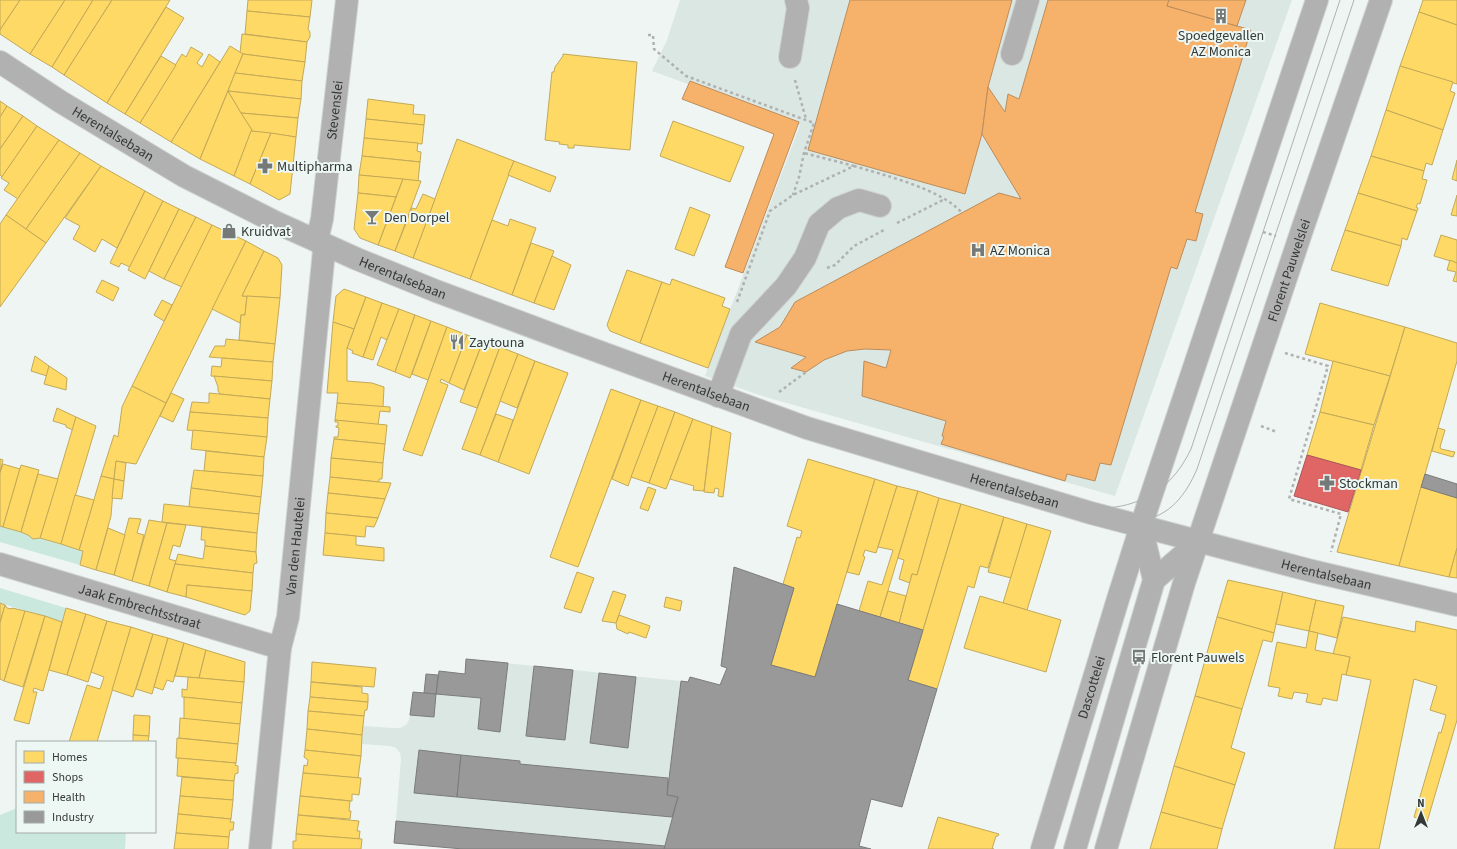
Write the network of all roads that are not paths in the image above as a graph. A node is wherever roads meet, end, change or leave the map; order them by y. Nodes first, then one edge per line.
1 (347, 0) edge
2 (796, 0) edge
3 (1028, 0) edge
4 (1317, 0) edge
5 (1381, 0) edge
6 (1012, 54) dead end
7 (790, 57) road end
8 (0, 62) edge
9 (880, 206) dead end
10 (321, 243) junction
11 (718, 396) junction
12 (1142, 526) junction
13 (1198, 542) junction
14 (0, 564) edge
15 (1154, 580) junction
16 (1457, 605) edge
17 (280, 648) junction
18 (260, 849) edge
19 (1042, 849) edge
20 (1075, 849) edge
21 (1106, 849) edge

1 - 10 street, Stevenslei
2 - 7 street
3 - 6 street
4 - 12 street
5 - 13 street, Florent Pauwelslei
8 - 10 street, Herentalsebaan
9 - 11 street
10 - 11 street, Herentalsebaan
10 - 17 street, Van den Hautelei
11 - 12 street, Herentalsebaan
12 - 13 street, Herentalsebaan
12 - 15 street
12 - 19 street, Dascottelei
13 - 15 street
13 - 16 street, Herentalsebaan
13 - 21 street
14 - 17 street, Jaak Embrechtsstraat
15 - 20 street
17 - 18 street, Van den Hautelei

